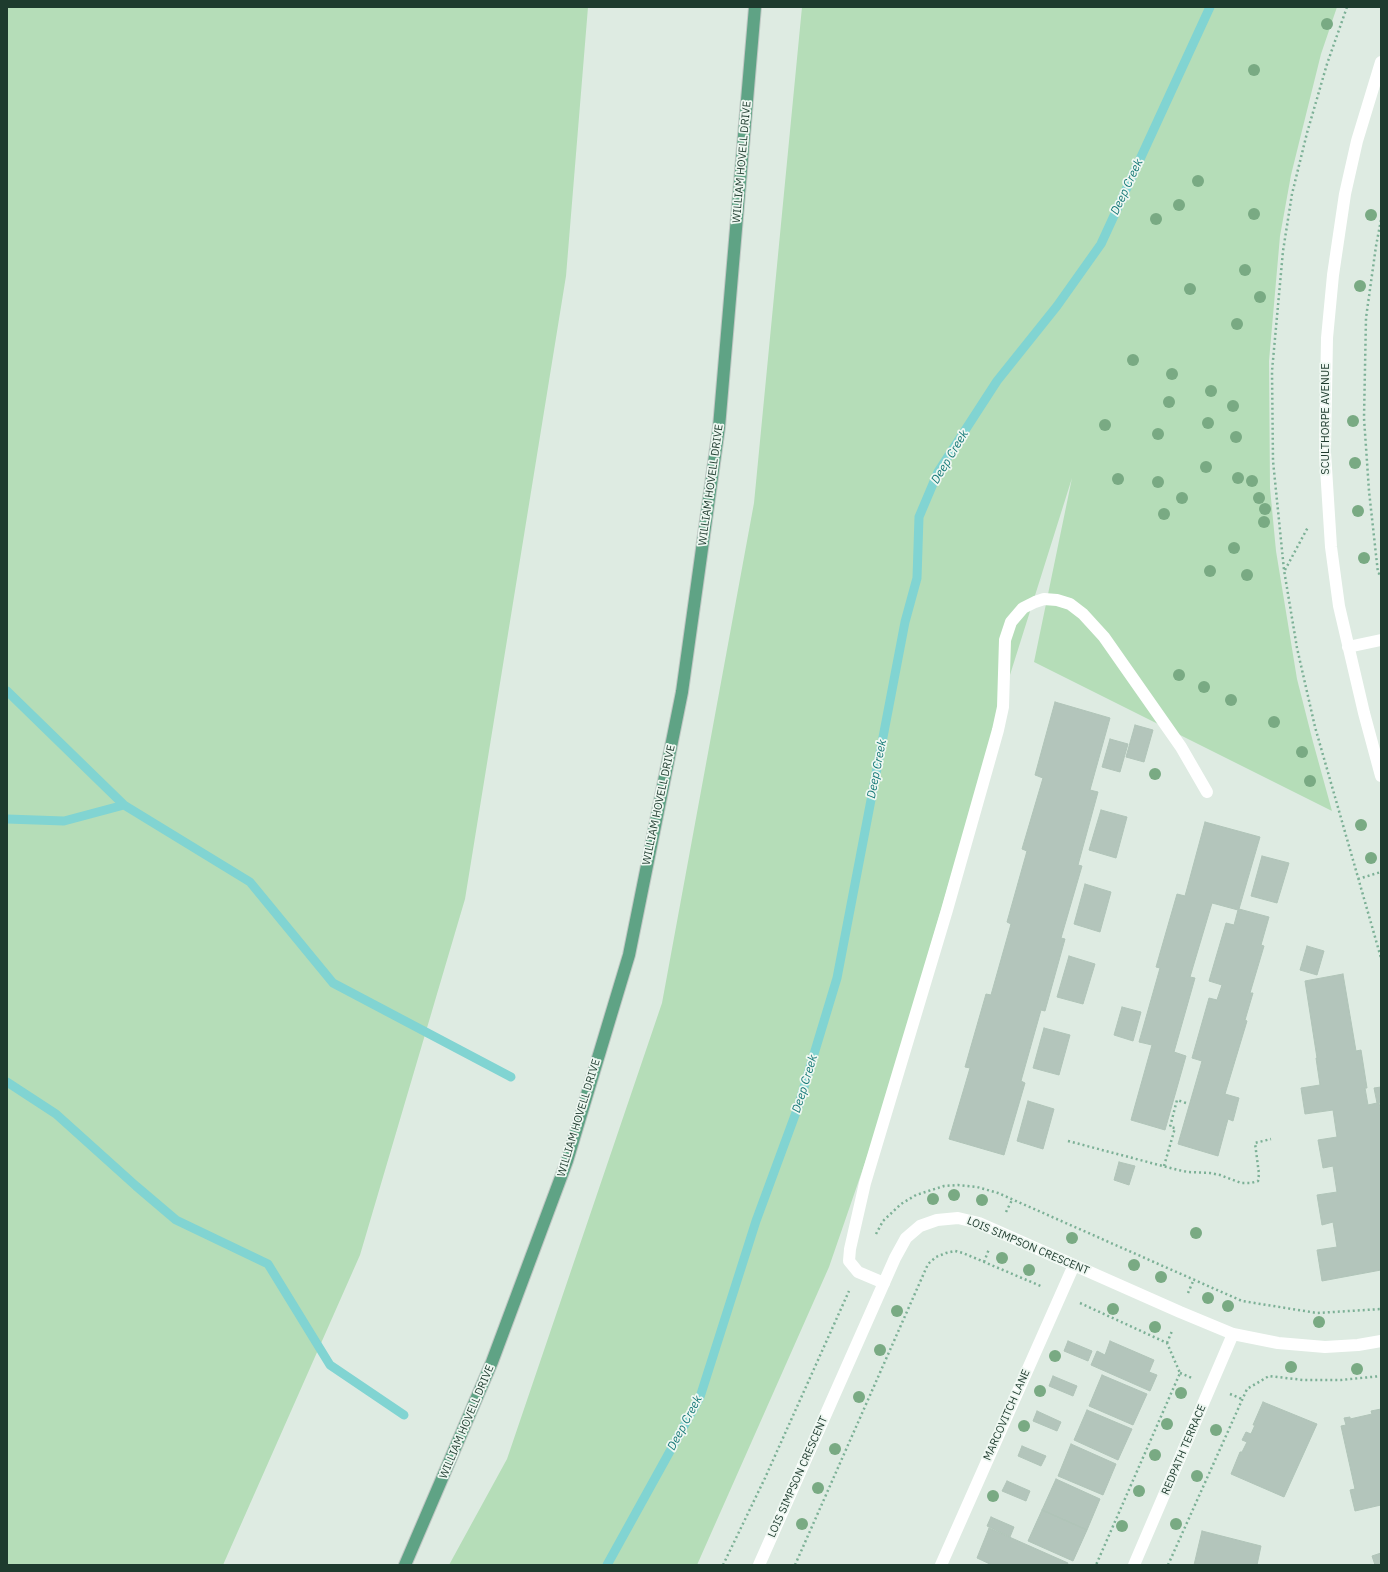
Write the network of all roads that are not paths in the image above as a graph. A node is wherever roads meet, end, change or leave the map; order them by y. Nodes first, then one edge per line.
1 (755, 7) edge
2 (1381, 62) edge
3 (1381, 640) edge
4 (1348, 647) junction
5 (1381, 776) edge
6 (1207, 792) dead end
7 (1074, 1265) junction
8 (884, 1283) junction
9 (1233, 1334) junction
10 (1381, 1341) edge
11 (405, 1565) edge
12 (759, 1565) edge
13 (941, 1565) edge
14 (1134, 1565) edge

1 - 11 main road, WILLIAM HOVELL DRIVE
2 - 4 street, SCULTHORPE AVENUE
3 - 4 street
4 - 5 street, SCULTHORPE AVENUE
6 - 8 street
7 - 8 street, LOIS SIMPSON CRESCENT
7 - 9 street, LOIS SIMPSON CRESCENT
7 - 13 street, MARCOVITCH LANE
8 - 12 street, LOIS SIMPSON CRESCENT
9 - 10 street, LOIS SIMPSON CRESCENT
9 - 14 street, REDPATH TERRACE

